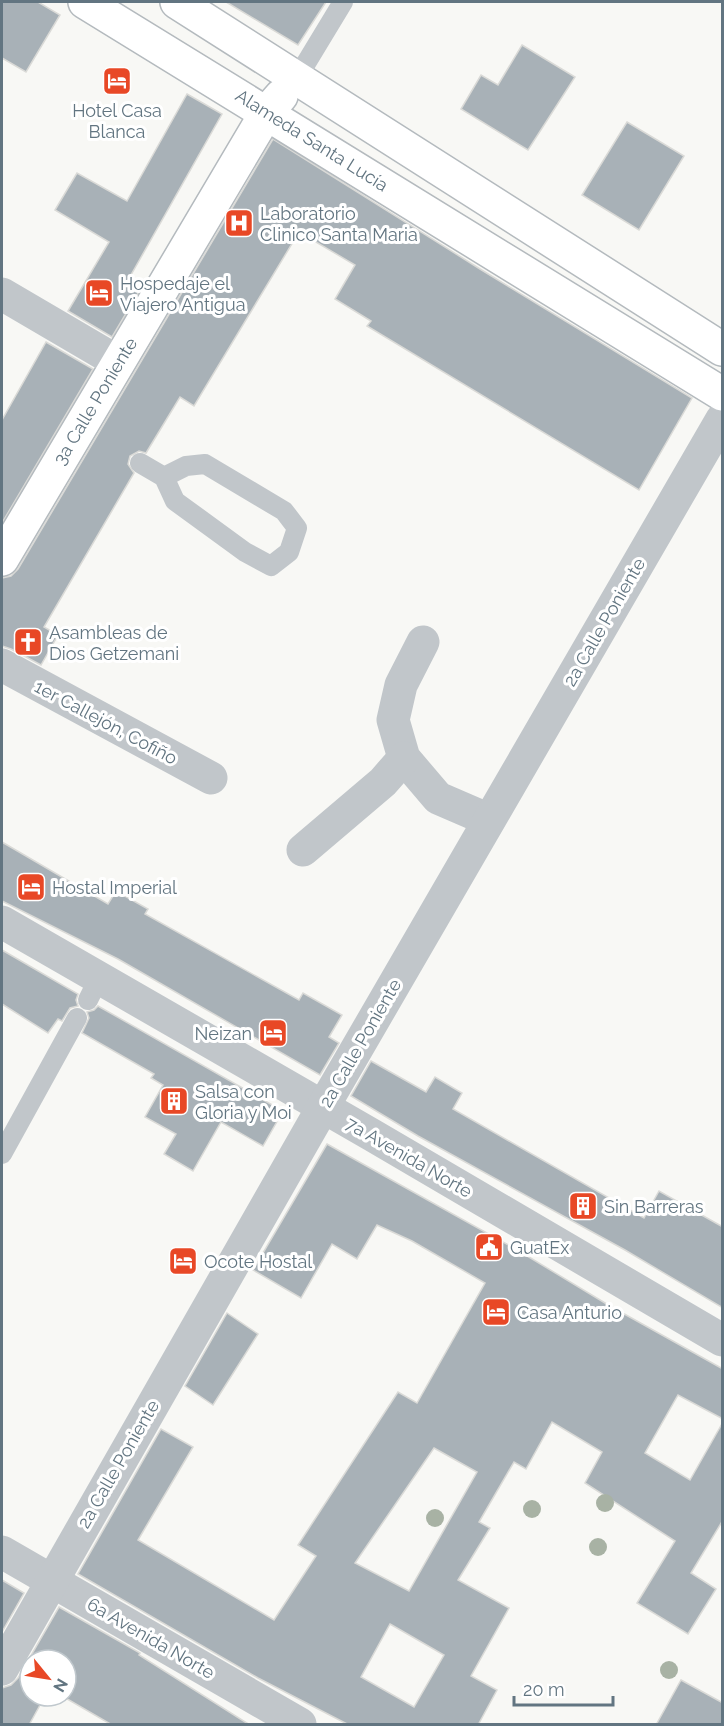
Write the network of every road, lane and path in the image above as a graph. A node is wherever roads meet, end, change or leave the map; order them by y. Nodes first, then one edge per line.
1 (85, 2) edge
2 (177, 2) edge
3 (343, 2) edge
4 (297, 78) junction
5 (267, 112) junction
6 (2, 294) edge
7 (723, 349) edge
8 (117, 362) junction
9 (723, 394) edge
10 (723, 419) edge
11 (140, 463) dead end
12 (164, 477) junction
13 (2, 559) edge
14 (423, 642) dead end
15 (2, 665) edge
16 (404, 758) junction
17 (211, 778) dead end
18 (489, 820) junction
19 (303, 850) dead end
20 (2, 922) edge
21 (77, 1018) dead end
22 (323, 1107) junction
23 (2, 1154) edge
24 (723, 1340) edge
25 (2, 1552) edge
26 (51, 1581) junction
27 (2, 1669) edge
28 (300, 1725) edge

1 - 5 main road, Alameda Santa Lucía
2 - 4 main road
3 - 4 lane, 3a Calle Poniente
4 - 5 main road, 3a Calle Poniente
4 - 7 main road
5 - 8 main road, 3a Calle Poniente
5 - 9 main road, Alameda Santa Lucía
6 - 8 street
8 - 13 main road, 3a Calle Poniente
10 - 18 street, 2a Calle Poniente
11 - 12 lane
12 - 12 lane
14 - 16 street
15 - 17 street, 1er Callejón, Cofiño
16 - 18 street
16 - 19 street
18 - 22 street, 2a Calle Poniente
20 - 22 street, 7a Avenida Norte
21 - 23 lane
22 - 24 street, 7a Avenida Norte
22 - 26 street, 2a Calle Poniente
25 - 26 street, 6a Avenida Norte
26 - 27 street, 2a Calle Poniente
26 - 28 street, 6a Avenida Norte

